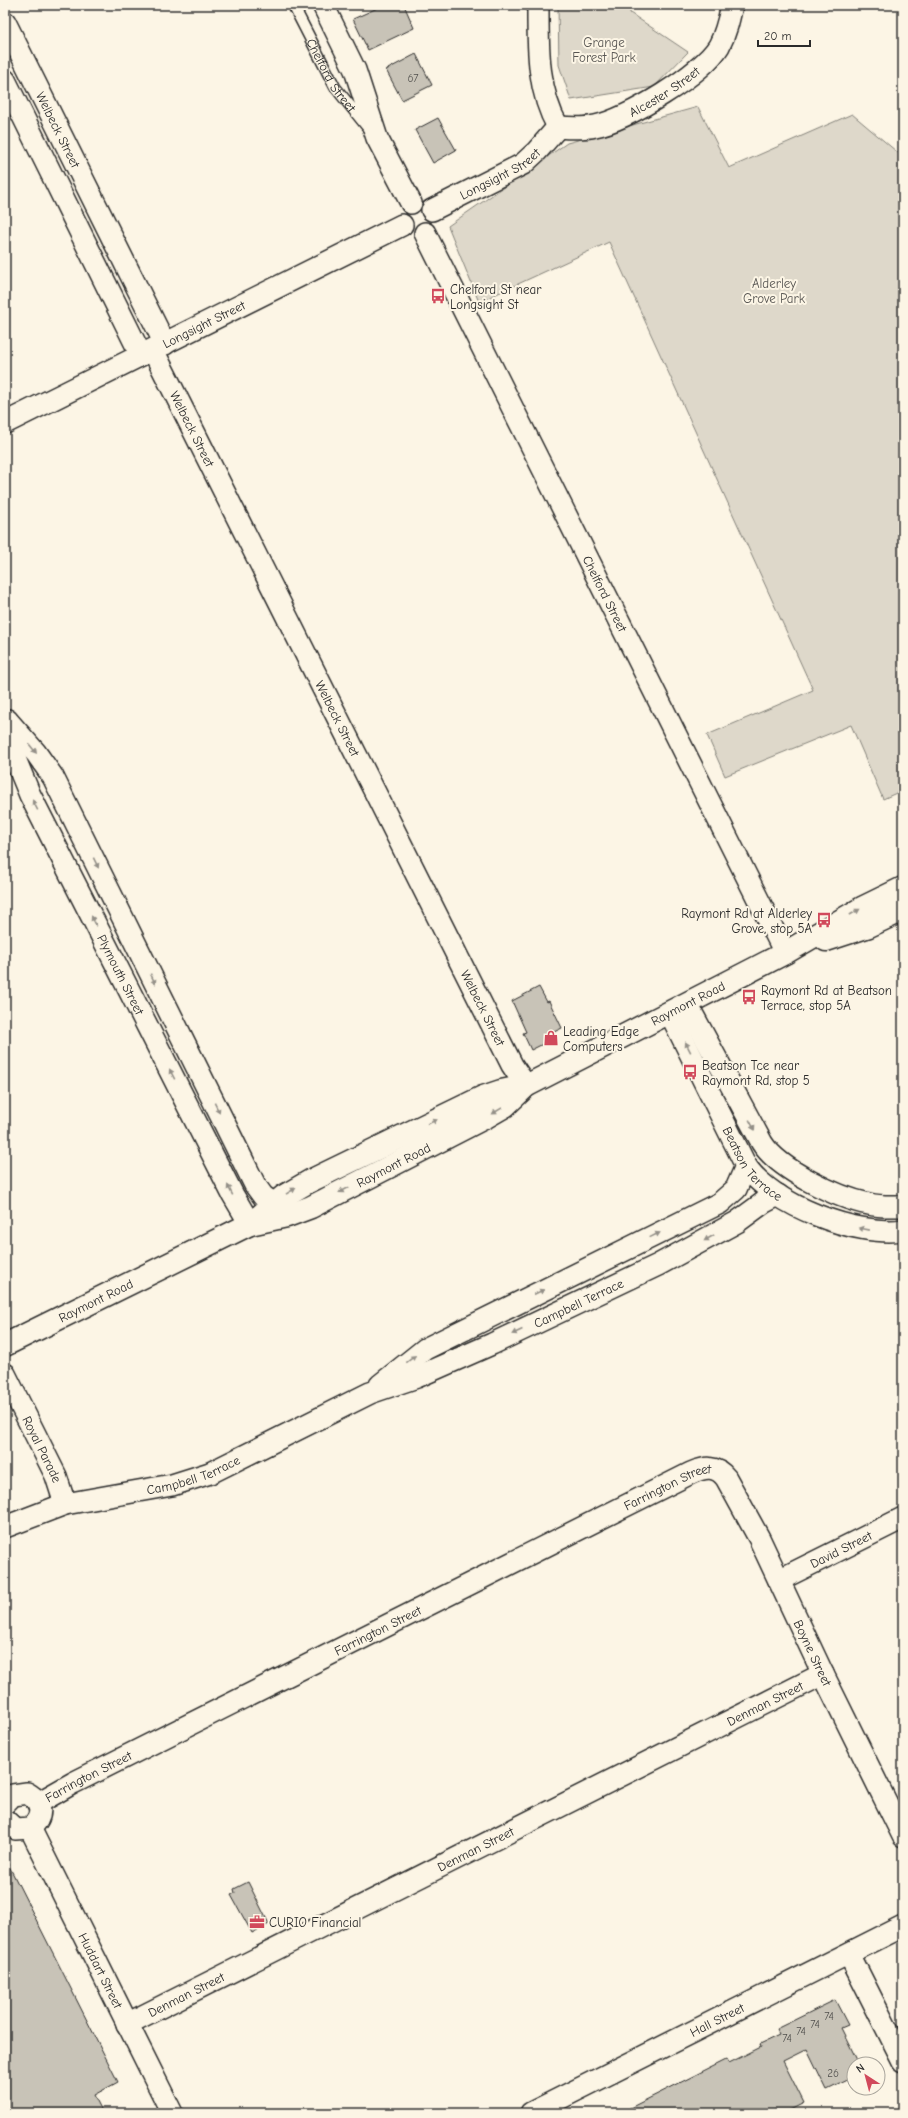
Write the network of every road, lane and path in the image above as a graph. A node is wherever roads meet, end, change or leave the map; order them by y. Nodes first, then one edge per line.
1 (293, 5) edge
2 (323, 5) edge
3 (538, 5) edge
4 (732, 5) edge
5 (5, 22) edge
6 (5, 80) edge
7 (558, 127) junction
8 (377, 138) junction
9 (411, 203) junction
10 (432, 210) junction
11 (402, 225) junction
12 (425, 233) junction
13 (153, 350) junction
14 (5, 423) edge
15 (6, 718) edge
16 (903, 888) edge
17 (903, 910) edge
18 (785, 953) junction
19 (679, 1008) junction
20 (526, 1086) junction
21 (737, 1097) junction
22 (718, 1106) junction
23 (746, 1166) junction
24 (778, 1195) junction
25 (274, 1204) junction
26 (716, 1205) junction
27 (903, 1206) edge
28 (250, 1224) junction
29 (733, 1224) junction
30 (903, 1230) edge
31 (5, 1344) edge
32 (5, 1374) edge
33 (370, 1393) junction
34 (720, 1471) joint
35 (65, 1504) junction
36 (903, 1518) edge
37 (5, 1527) edge
38 (779, 1580) junction
39 (823, 1674) junction
40 (8, 1793) edge
41 (38, 1802) junction
42 (5, 1820) edge
43 (30, 1828) junction
44 (903, 1836) edge
45 (903, 1926) edge
46 (849, 1954) junction
47 (127, 2024) junction
48 (903, 2061) edge
49 (172, 2113) edge
50 (530, 2113) edge

1 - 8 lane, Chelford Street
2 - 8 street, Chelford Street
3 - 7 street
4 - 7 street, Alcester Street
5 - 13 street, Welbeck Street
6 - 13 street, Welbeck Street
7 - 10 street, Longsight Street
8 - 9 street, Chelford Street
9 - 10 street
9 - 11 street
10 - 12 street
11 - 12 street
11 - 13 street, Longsight Street
12 - 18 street, Chelford Street
13 - 14 street, Longsight Street
13 - 20 street, Welbeck Street
15 -> 25 street, Plymouth Street
28 -> 15 street, Plymouth Street
18 -> 16 main road, Raymont Road
17 - 18 main road, Raymont Road
18 - 19 main road, Raymont Road
19 - 20 main road, Raymont Road
19 - 21 street, Beatson Terrace
22 -> 19 street, Beatson Terrace
25 -> 20 main road, Raymont Road
20 -> 28 main road, Raymont Road
21 - 22 street
21 -> 27 street, Beatson Terrace
22 - 23 street, Beatson Terrace
23 - 24 street, Beatson Terrace
23 - 26 street, Campbell Terrace
24 - 29 street, Campbell Terrace
30 -> 24 street, Beatson Terrace
25 - 28 main road, Raymont Road
26 - 29 street
33 -> 26 street, Campbell Terrace
28 - 31 main road, Raymont Road
29 -> 33 street, Campbell Terrace
32 - 35 street, Royal Parade
33 - 35 street, Campbell Terrace
34 - 38 street, Boyne Street
34 - 41 street, Farrington Street
35 - 37 street, Campbell Terrace
36 - 38 street, David Street
38 - 39 street, Boyne Street
39 - 44 street, Boyne Street
39 - 47 street, Denman Street
40 - 41 street
41 - 43 street
42 - 43 street
43 - 47 street, Huddart Street
45 - 46 street, Hall Street
46 - 48 street
46 - 50 street, Hall Street
47 - 49 street, Huddart Street

